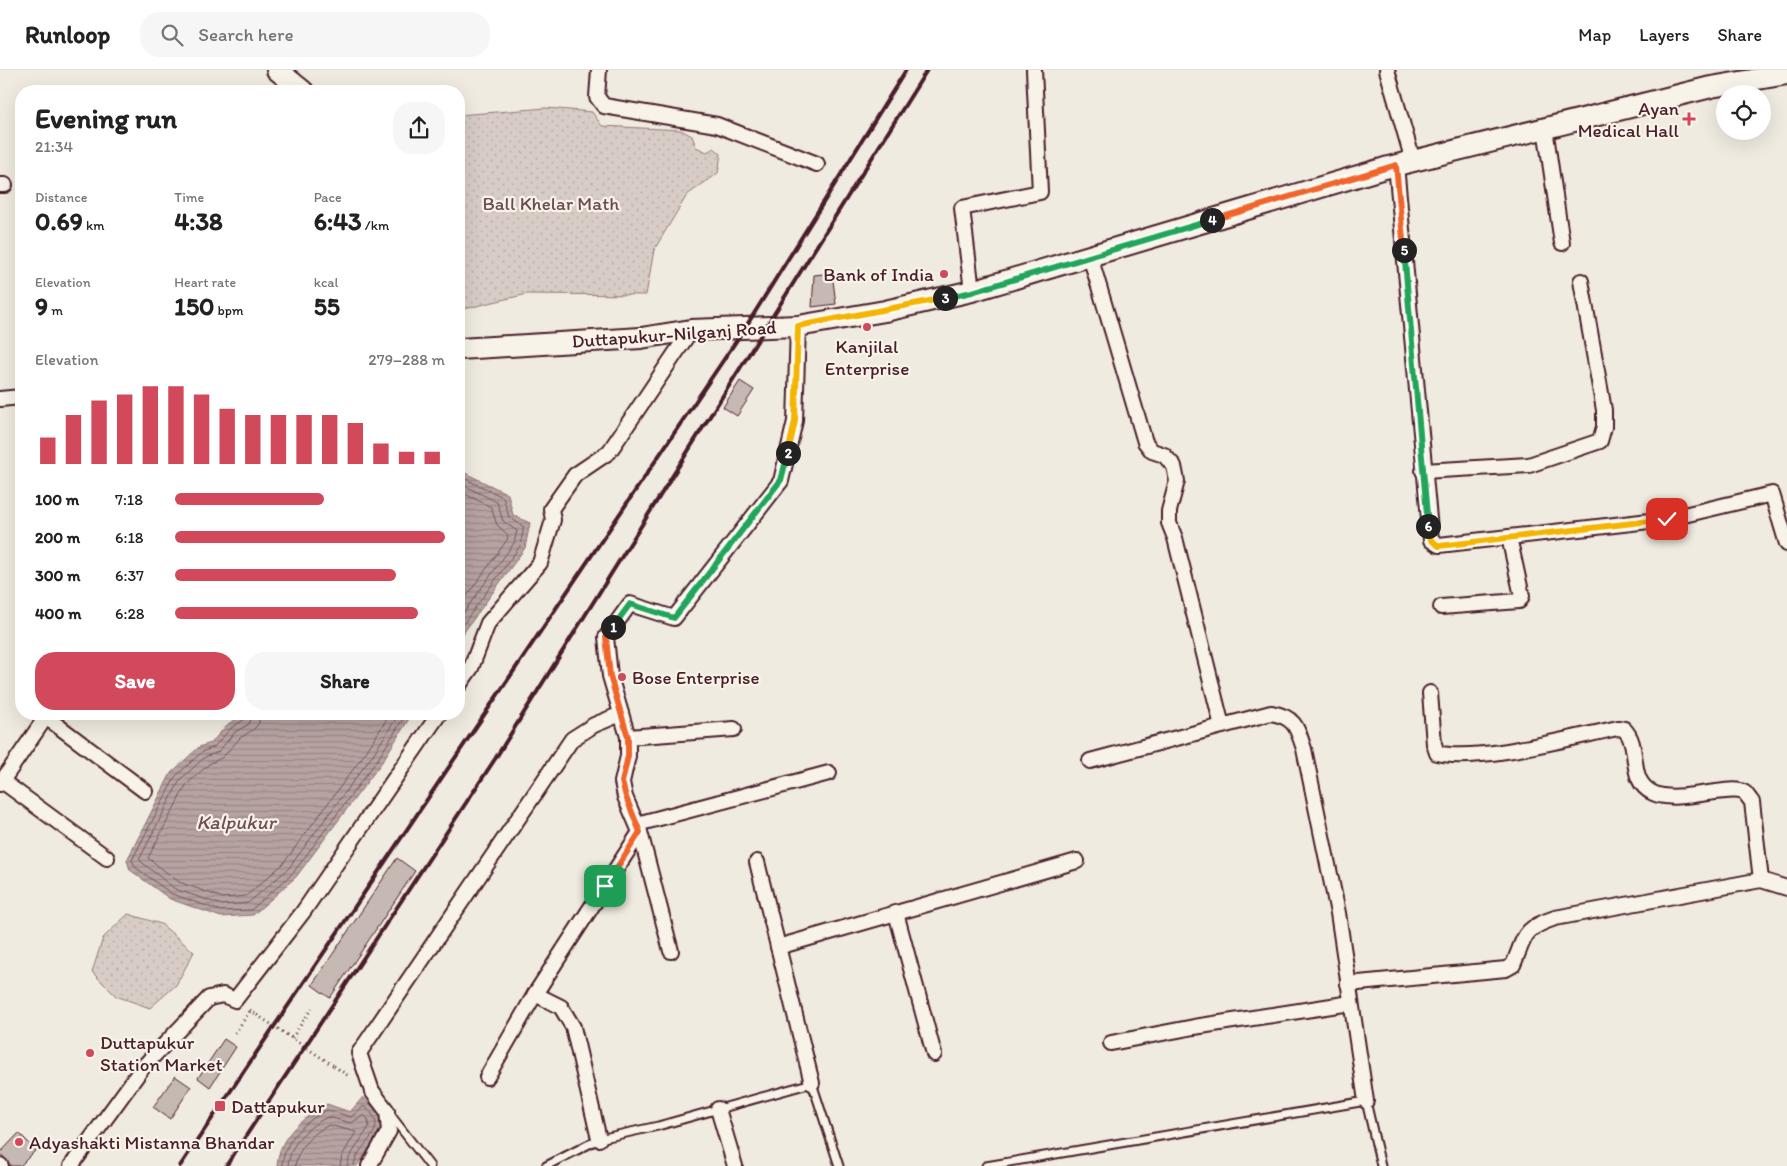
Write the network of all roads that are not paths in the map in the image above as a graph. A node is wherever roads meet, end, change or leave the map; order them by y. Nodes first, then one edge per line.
1 (277, 70) edge
2 (599, 70) edge
3 (1034, 70) edge
4 (1387, 70) edge
5 (1787, 74) edge
6 (296, 85) edge
7 (1545, 128) junction
8 (1404, 163) junction
9 (817, 164) dead end
10 (1562, 243) dead end
11 (1090, 256) junction
12 (1581, 281) dead end
13 (972, 292) junction
14 (798, 326) junction
15 (692, 330) junction
16 (465, 350) edge
17 (15, 398) edge
18 (0, 399) edge
19 (1423, 471) junction
20 (1509, 537) junction
21 (1787, 544) edge
22 (1441, 607) dead end
23 (465, 676) edge
24 (1430, 693) dead end
25 (621, 714) junction
26 (44, 720) edge
27 (54, 720) edge
28 (435, 720) edge
29 (1222, 726) junction
30 (734, 729) dead end
31 (628, 737) junction
32 (1090, 761) dead end
33 (828, 773) dead end
34 (1, 783) edge
35 (145, 790) dead end
36 (639, 828) junction
37 (107, 858) dead end
38 (1076, 861) dead end
39 (757, 862) dead end
40 (1762, 880) junction
41 (1787, 888) edge
42 (896, 913) junction
43 (778, 947) junction
44 (671, 951) dead end
45 (1348, 984) junction
46 (535, 994) junction
47 (1351, 1003) junction
48 (1111, 1043) dead end
49 (934, 1054) dead end
50 (487, 1077) dead end
51 (812, 1083) junction
52 (1366, 1101) junction
53 (718, 1109) junction
54 (387, 1111) junction
55 (599, 1139) junction
56 (71, 1166) edge
57 (369, 1166) edge
58 (430, 1166) edge
59 (546, 1166) edge
60 (735, 1166) edge
61 (840, 1166) edge
62 (986, 1166) edge
63 (1381, 1166) edge

1 - 6 main road
2 - 9 street
3 - 13 street
4 - 8 street
5 - 7 main road, Duttapukur-Nilganj Road
7 - 8 main road, Duttapukur-Nilganj Road
7 - 10 street
8 - 11 main road, Duttapukur-Nilganj Road
8 - 19 street
11 - 13 main road, Duttapukur-Nilganj Road
11 - 29 street
12 - 19 street
13 - 14 main road, Duttapukur-Nilganj Road
14 - 15 main road, Duttapukur-Nilganj Road
14 - 25 street
15 - 16 main road, Duttapukur-Nilganj Road
15 - 23 street
17 - 18 street
19 - 20 street
20 - 21 street
20 - 22 street
24 - 40 street
25 - 31 street
25 - 54 street
26 - 34 street
27 - 35 street
28 - 56 street
29 - 32 street
29 - 45 street
30 - 31 street
31 - 36 street
33 - 36 street
34 - 37 street
36 - 44 street
36 - 46 street
38 - 42 street
39 - 43 street
40 - 41 street
40 - 45 street
42 - 43 street
42 - 49 street
43 - 51 street
45 - 47 street
46 - 50 street
46 - 55 street
47 - 48 street
47 - 52 street
51 - 53 lane
51 - 61 lane
52 - 62 lane
52 - 63 lane
53 - 55 lane
53 - 60 street
54 - 57 street
54 - 58 lane
55 - 59 lane

